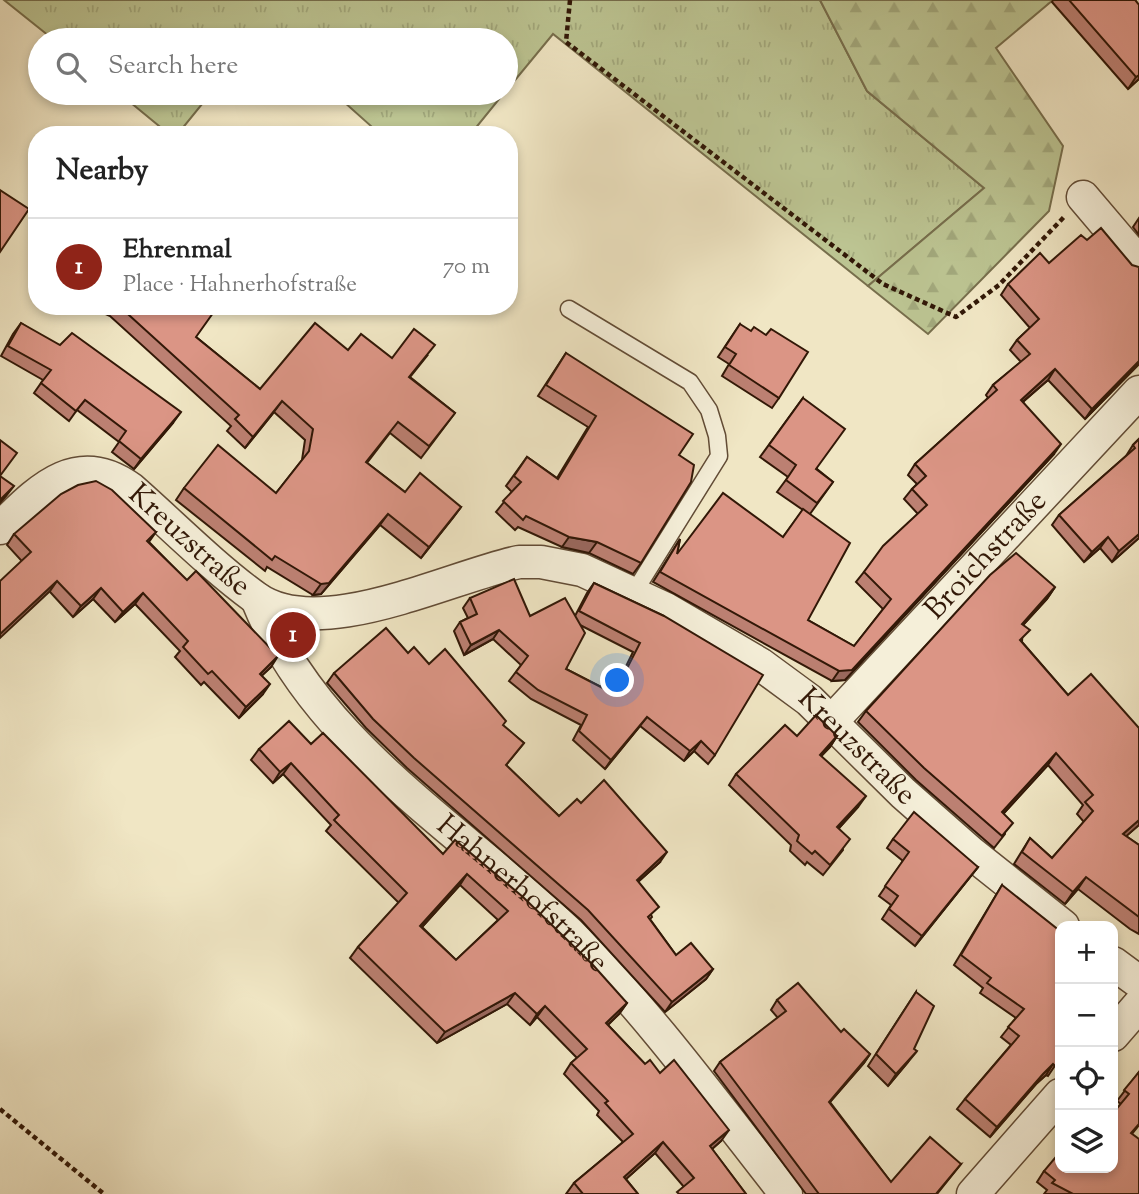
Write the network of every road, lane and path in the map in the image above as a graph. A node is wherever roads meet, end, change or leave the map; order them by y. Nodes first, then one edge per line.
1 (570, 0) edge
2 (1083, 197) joint
3 (1139, 263) edge
4 (569, 309) dead end
5 (1139, 392) edge
6 (0, 528) edge
7 (634, 594) junction
8 (257, 599) junction
9 (832, 721) junction
10 (1057, 921) edge
11 (1118, 967) edge
12 (1139, 982) edge
13 (1139, 1005) edge
14 (1118, 1029) edge
15 (1055, 1101) edge
16 (0, 1109) edge
17 (104, 1194) edge
18 (786, 1194) edge
19 (973, 1194) edge

1 - 2 path
2 - 3 street
4 - 7 lane
5 - 9 street, Broichstraße
6 - 8 street, Kreuzstraße
7 - 8 street, Kreuzstraße
7 - 9 street, Kreuzstraße
8 - 18 street, Hahnerhofstraße
9 - 10 street, Kreuzstraße
11 - 12 street
13 - 14 street
15 - 19 street
16 - 17 path

